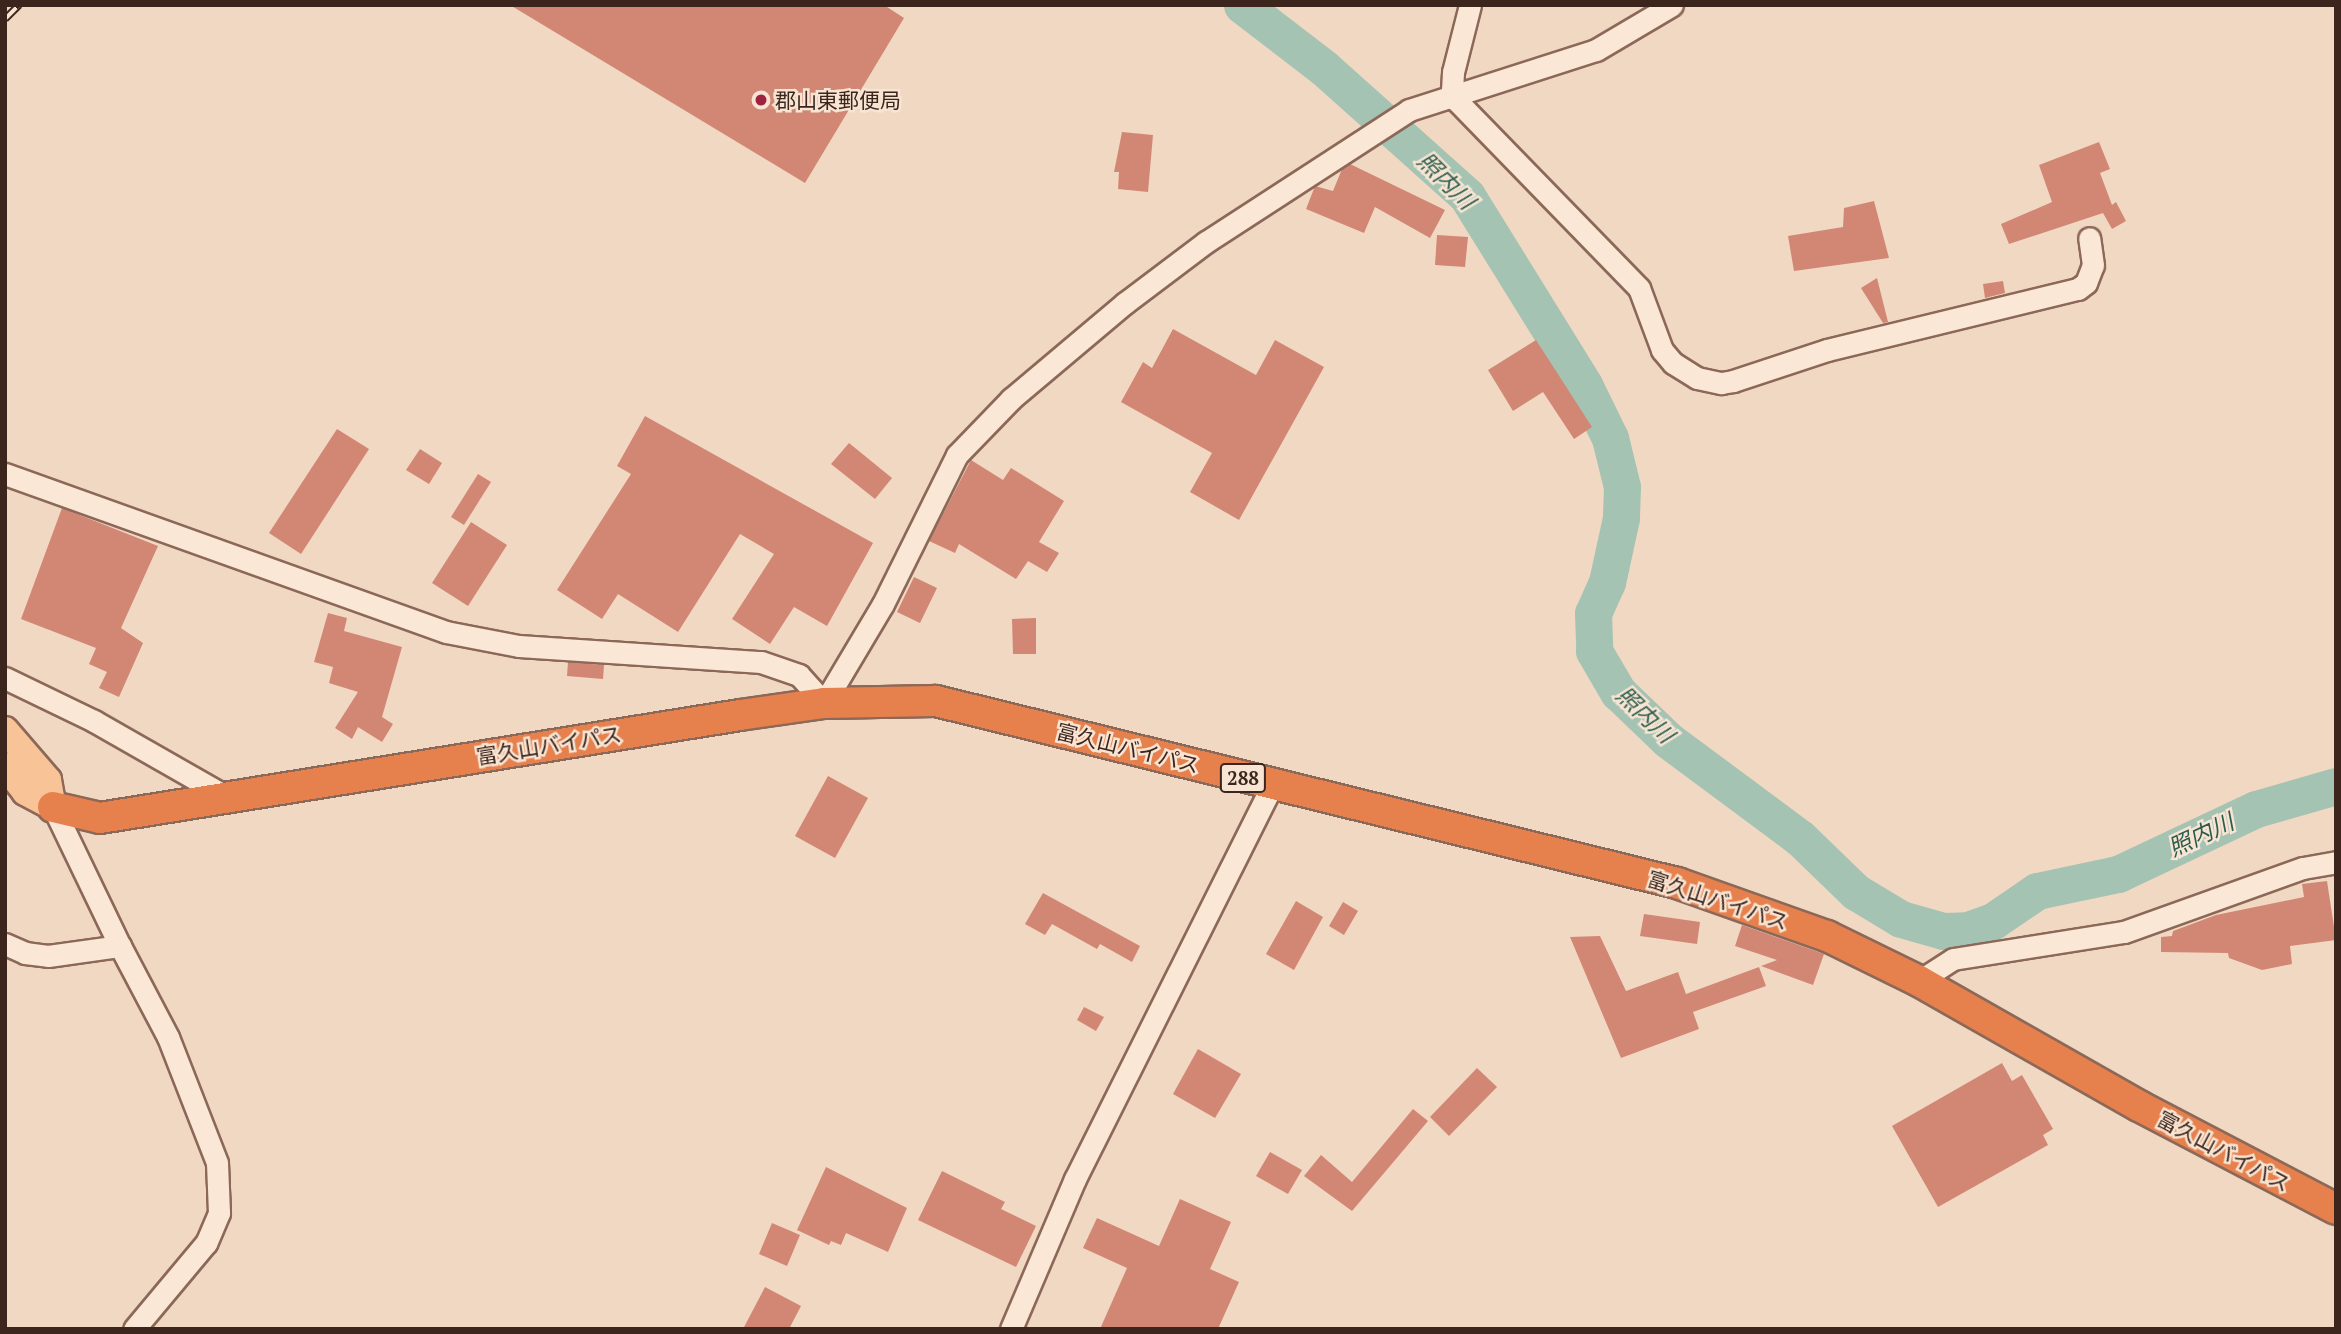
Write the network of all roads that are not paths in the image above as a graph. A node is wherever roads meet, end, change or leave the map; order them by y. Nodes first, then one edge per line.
1 (1469, 5) edge
2 (1672, 5) edge
3 (1453, 94) junction
4 (2089, 238) dead end
5 (5, 474) edge
6 (5, 678) edge
7 (824, 703) junction
8 (5, 730) edge
9 (5, 766) edge
10 (1272, 785) junction
11 (42, 793) junction
12 (227, 797) junction
13 (2336, 862) edge
14 (5, 944) edge
15 (120, 946) junction
16 (1919, 981) junction
17 (2336, 1209) edge
18 (134, 1329) edge
19 (1011, 1329) edge

1 - 3 street
2 - 3 street
3 - 4 street
3 - 7 street
5 - 7 street
6 - 12 street
7 - 10 highway, 富久山バイパス / 288
7 - 12 highway, 富久山バイパス / 288
8 - 11 main road
9 - 11 main road
10 - 16 highway, 富久山バイパス / 288
10 - 19 street
11 - 12 highway, 富久山バイパス / 288
11 - 15 street
13 - 16 street
14 - 15 street
15 - 18 street
16 - 17 highway, 富久山バイパス / 288

